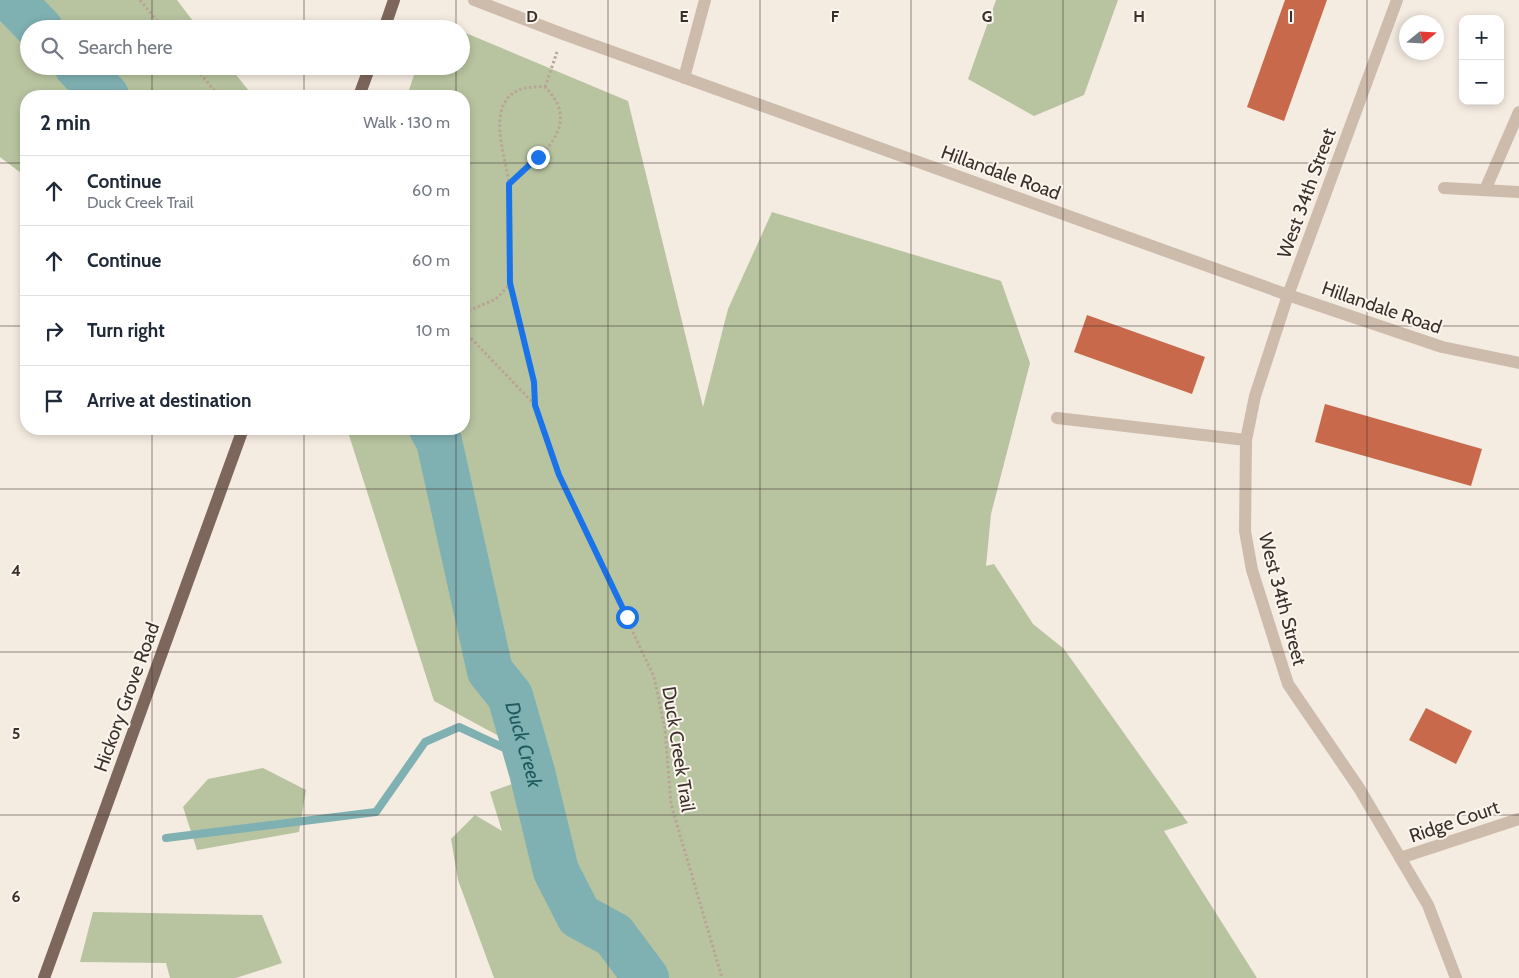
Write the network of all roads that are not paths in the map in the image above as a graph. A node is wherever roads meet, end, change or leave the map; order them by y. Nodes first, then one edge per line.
1 (394, 0) edge
2 (474, 0) edge
3 (705, 0) edge
4 (1397, 0) edge
5 (387, 20) edge
6 (367, 75) edge
7 (684, 78) junction
8 (362, 90) edge
9 (1519, 112) edge
10 (1444, 188) dead end
11 (1486, 190) junction
12 (1519, 192) edge
13 (1288, 295) junction
14 (1519, 362) edge
15 (1057, 418) dead end
16 (241, 435) edge
17 (1246, 440) junction
18 (1519, 818) edge
19 (1400, 858) junction
20 (44, 978) edge
21 (1456, 978) edge

1 - 5 main road
2 - 7 street, Hillandale Road
3 - 7 street
4 - 13 street, West 34th Street
6 - 8 main road
7 - 13 street, Hillandale Road
9 - 11 street
10 - 11 street
11 - 12 street
13 - 14 street, Hillandale Road
13 - 17 street, West 34th Street
15 - 17 street
16 - 20 main road, Hickory Grove Road
17 - 19 street, West 34th Street
18 - 19 street, Ridge Court
19 - 21 street, West 34th Street

